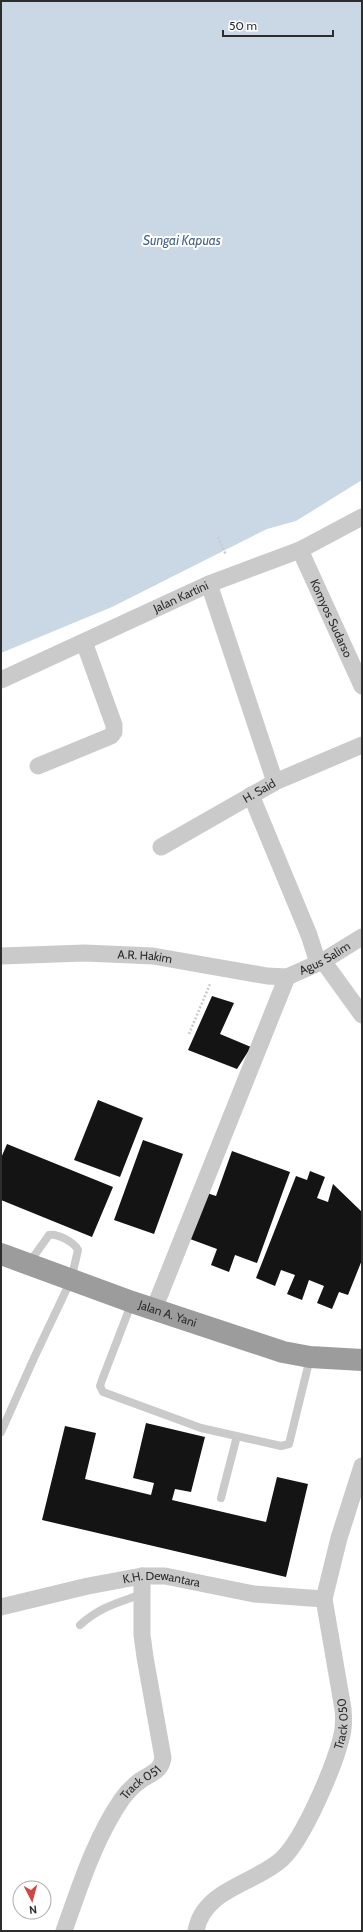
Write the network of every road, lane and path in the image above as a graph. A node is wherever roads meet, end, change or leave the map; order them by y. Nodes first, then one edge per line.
1 (362, 517) edge
2 (218, 537) dead end
3 (300, 550) junction
4 (226, 556) dead end
5 (209, 584) junction
6 (84, 642) junction
7 (1, 680) edge
8 (362, 686) edge
9 (362, 745) edge
10 (38, 766) dead end
11 (275, 782) junction
12 (251, 795) junction
13 (161, 847) dead end
14 (362, 937) edge
15 (1, 956) edge
16 (321, 962) junction
17 (287, 977) junction
18 (210, 984) dead end
19 (362, 1015) edge
20 (189, 1034) dead end
21 (2, 1255) edge
22 (28, 1265) junction
23 (71, 1280) junction
24 (132, 1302) junction
25 (154, 1309) junction
26 (362, 1352) edge
27 (310, 1357) junction
28 (339, 1359) junction
29 (362, 1360) edge
30 (1, 1432) edge
31 (236, 1436) junction
32 (362, 1466) edge
33 (221, 1498) dead end
34 (142, 1576) junction
35 (142, 1594) junction
36 (324, 1599) junction
37 (1, 1607) edge
38 (80, 1625) dead end
39 (64, 1931) edge
40 (196, 1931) edge

1 - 3 street, Jalan Kartini
2 - 4 path
3 - 5 street, Jalan Kartini
3 - 8 street, Komyos Sudarso
5 - 6 street, Jalan Kartini
5 - 11 street
6 - 7 street, Jalan Kartini
6 - 10 street
9 - 11 street, H. Said
11 - 12 street, H. Said
12 - 13 street, H. Said
12 - 16 street
14 - 16 street, Agus Salim
15 - 17 street, A.R. Hakim
16 - 17 street, Agus Salim
16 - 19 street
17 - 25 street
18 - 20 path
21 - 22 highway, Jalan A. Yani
22 - 23 highway, Jalan A. Yani
22 - 23 lane
23 - 24 highway, Jalan A. Yani
23 - 30 lane
24 - 25 highway, Jalan A. Yani
24 - 31 lane
25 - 27 highway, Jalan A. Yani
26 - 28 highway, Jalan A. Yani
27 - 28 highway, Jalan A. Yani
27 - 31 lane
28 - 29 highway, Jalan A. Yani
31 - 33 lane
32 - 36 street, Track 050
34 - 35 street, Track 051
34 - 36 street, K.H. Dewantara
34 - 37 street, K.H. Dewantara
35 - 38 lane
35 - 39 street, Track 051
36 - 40 street, Track 050

